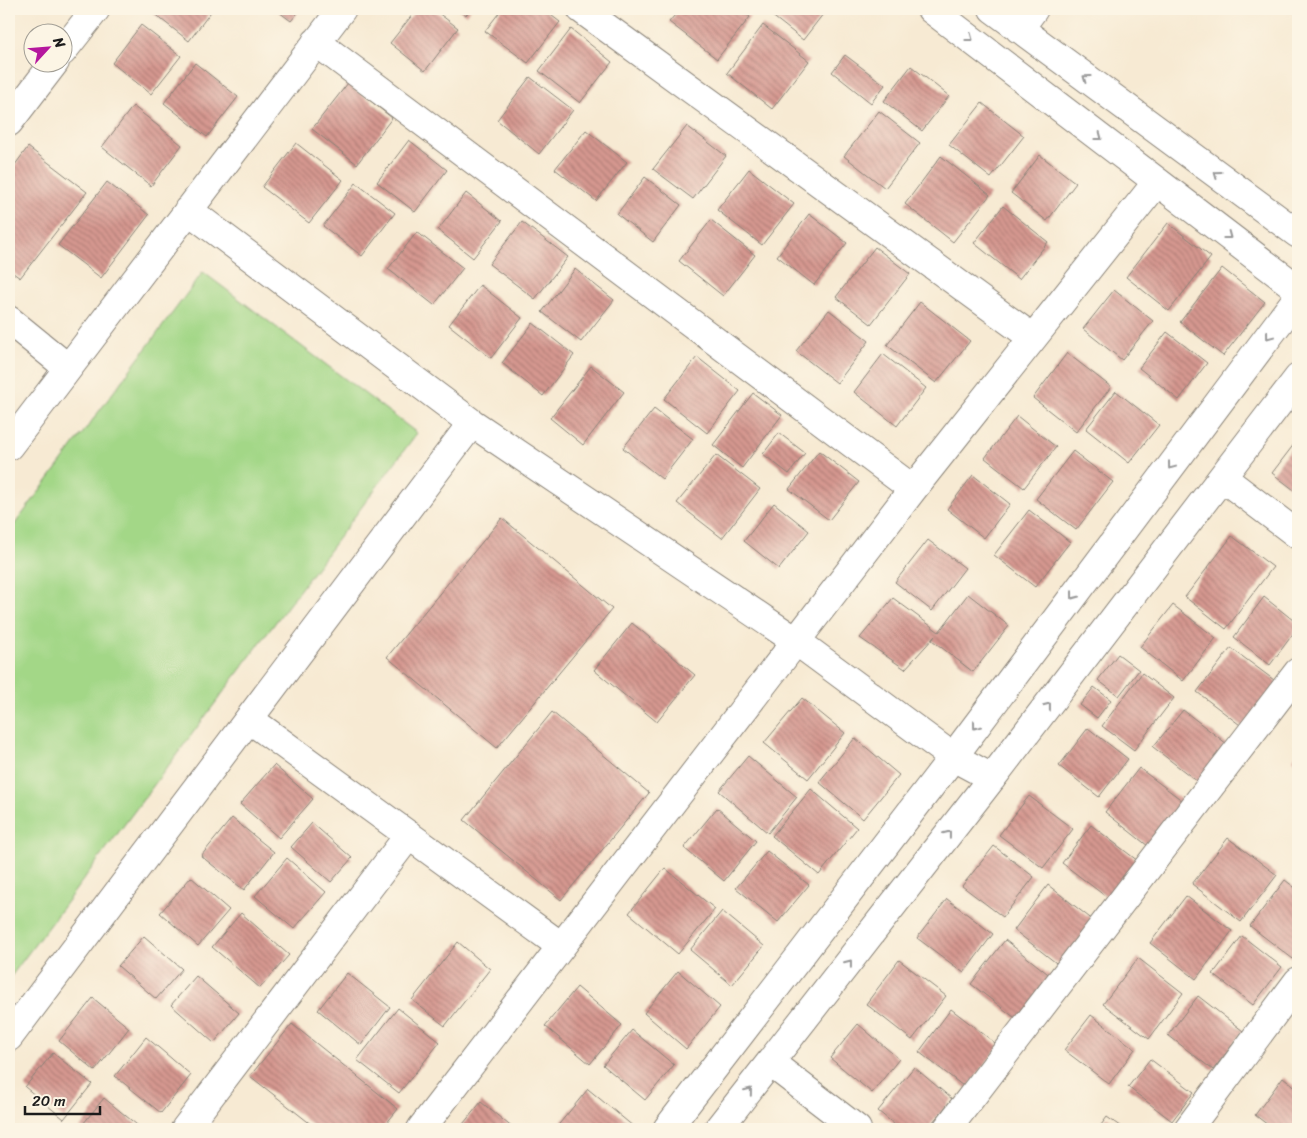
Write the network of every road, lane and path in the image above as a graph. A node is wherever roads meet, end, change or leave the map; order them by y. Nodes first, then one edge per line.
1 (96, 9) edge
2 (342, 9) edge
3 (581, 9) edge
4 (931, 9) edge
5 (993, 9) edge
6 (1027, 19) edge
7 (72, 39) edge
8 (316, 42) junction
9 (47, 72) edge
10 (9, 122) edge
11 (1157, 182) junction
12 (188, 210) junction
13 (1298, 234) edge
14 (1298, 290) edge
15 (1298, 297) edge
16 (9, 320) edge
17 (1033, 338) junction
18 (68, 368) junction
19 (1298, 378) edge
20 (472, 423) junction
21 (9, 446) edge
22 (1223, 478) junction
23 (913, 489) junction
24 (1298, 535) edge
25 (796, 641) junction
26 (1298, 672) edge
27 (249, 719) junction
28 (953, 757) junction
29 (992, 778) junction
30 (409, 835) junction
31 (561, 946) junction
32 (1298, 982) edge
33 (9, 1037) edge
34 (771, 1063) junction
35 (185, 1129) edge
36 (422, 1129) edge
37 (667, 1129) edge
38 (718, 1129) edge
39 (857, 1129) edge
40 (947, 1129) edge
41 (1188, 1129) edge

1 - 7 street
2 - 8 street
3 - 17 street
4 -> 11 street
5 - 6 street
13 -> 6 street
8 - 12 street
8 - 23 street
9 - 10 street
11 -> 14 street
11 - 17 street
12 - 18 street
12 - 20 street
15 -> 28 street
16 - 18 street
17 - 23 street
18 - 21 street
19 - 22 street
20 - 25 street
20 - 27 street
22 - 24 street
29 -> 22 street
23 - 25 street
25 - 28 street
25 - 31 street
26 - 40 street
27 - 30 street
27 - 33 street
28 - 29 street
28 - 37 street
34 -> 29 street
30 - 31 street
30 - 35 street
31 - 36 street
32 - 41 street
38 -> 34 street
34 - 39 street

